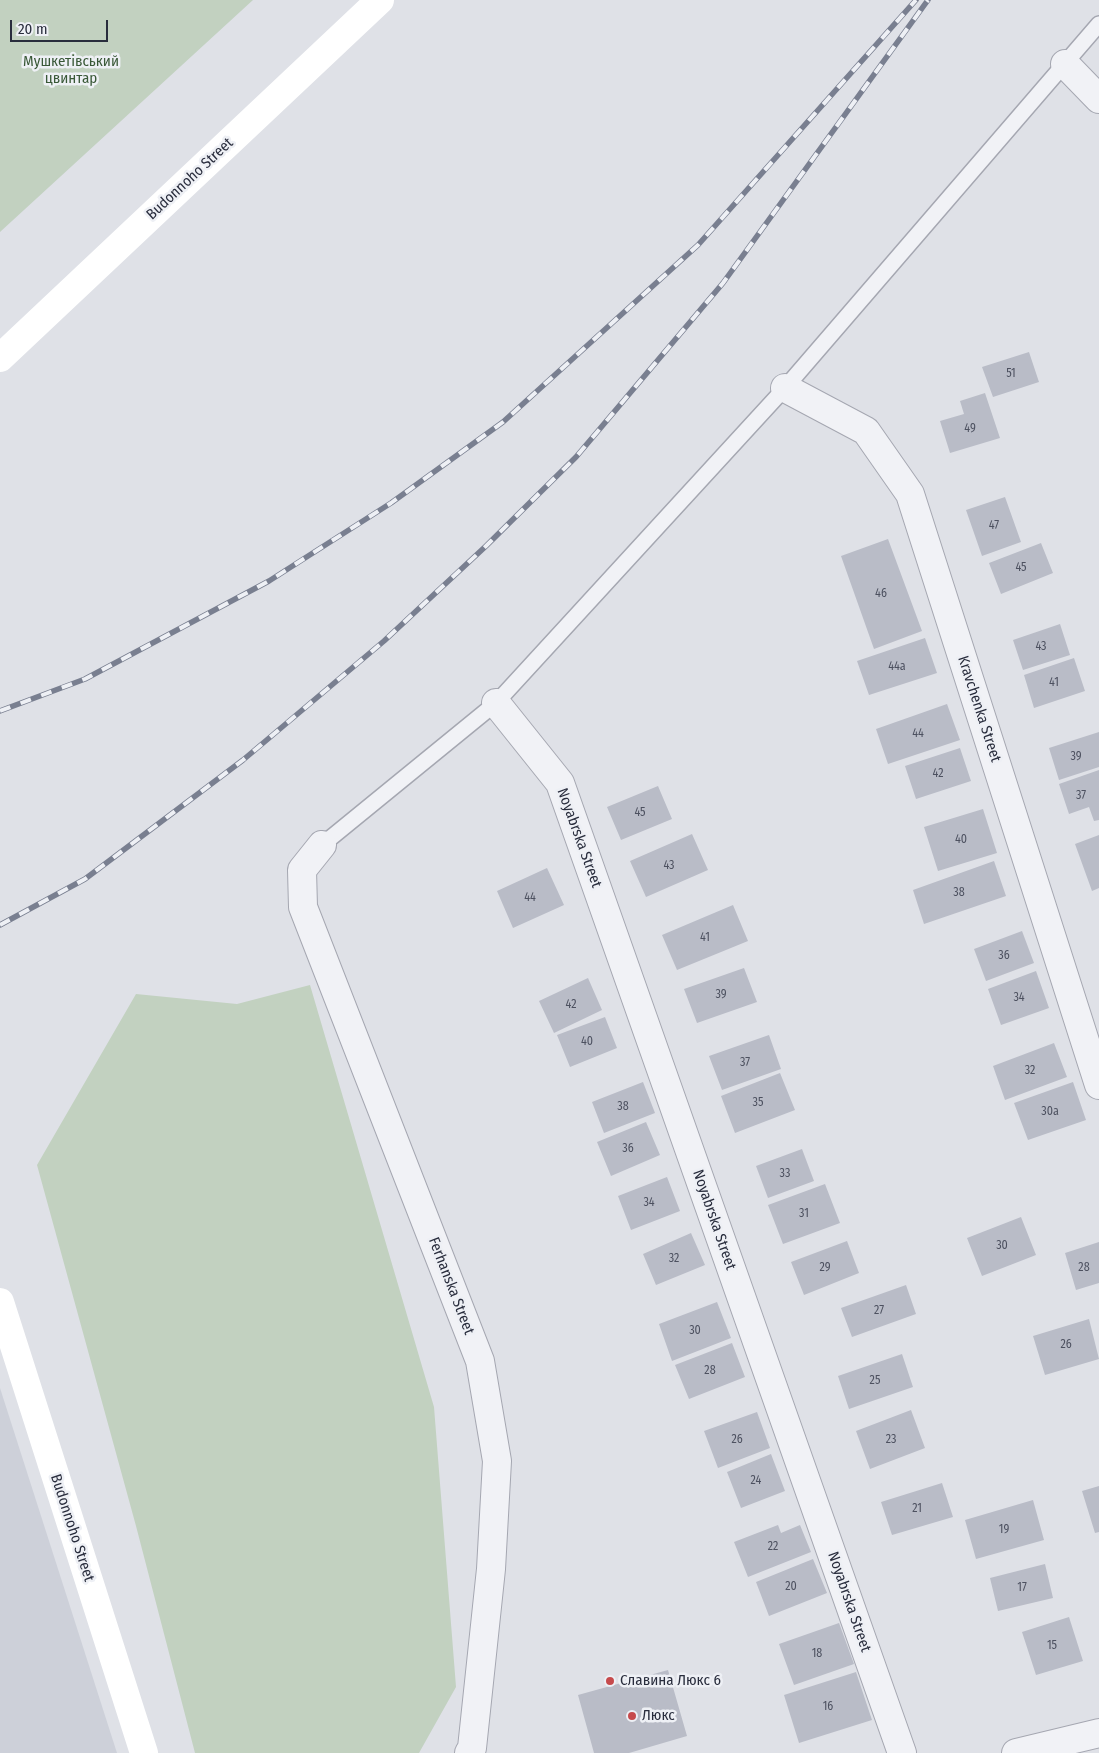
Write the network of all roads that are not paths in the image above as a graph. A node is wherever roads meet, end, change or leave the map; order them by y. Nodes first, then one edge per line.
1 (380, 0) edge
2 (1099, 24) edge
3 (1065, 64) junction
4 (1099, 99) edge
5 (0, 358) edge
6 (785, 388) junction
7 (496, 703) junction
8 (322, 845) joint
9 (1099, 1085) edge
10 (0, 1302) edge
11 (1099, 1732) edge
12 (144, 1753) edge
13 (469, 1753) edge
14 (902, 1753) edge
15 (1016, 1753) edge

1 - 5 main road, Budonnoho Street
2 - 3 lane
3 - 4 street
3 - 6 lane
6 - 7 lane
6 - 9 street, Kravchenka Street
7 - 8 lane
7 - 14 street, Noyabrska Street
8 - 13 street, Ferhanska Street
10 - 12 main road, Budonnoho Street
11 - 15 street

